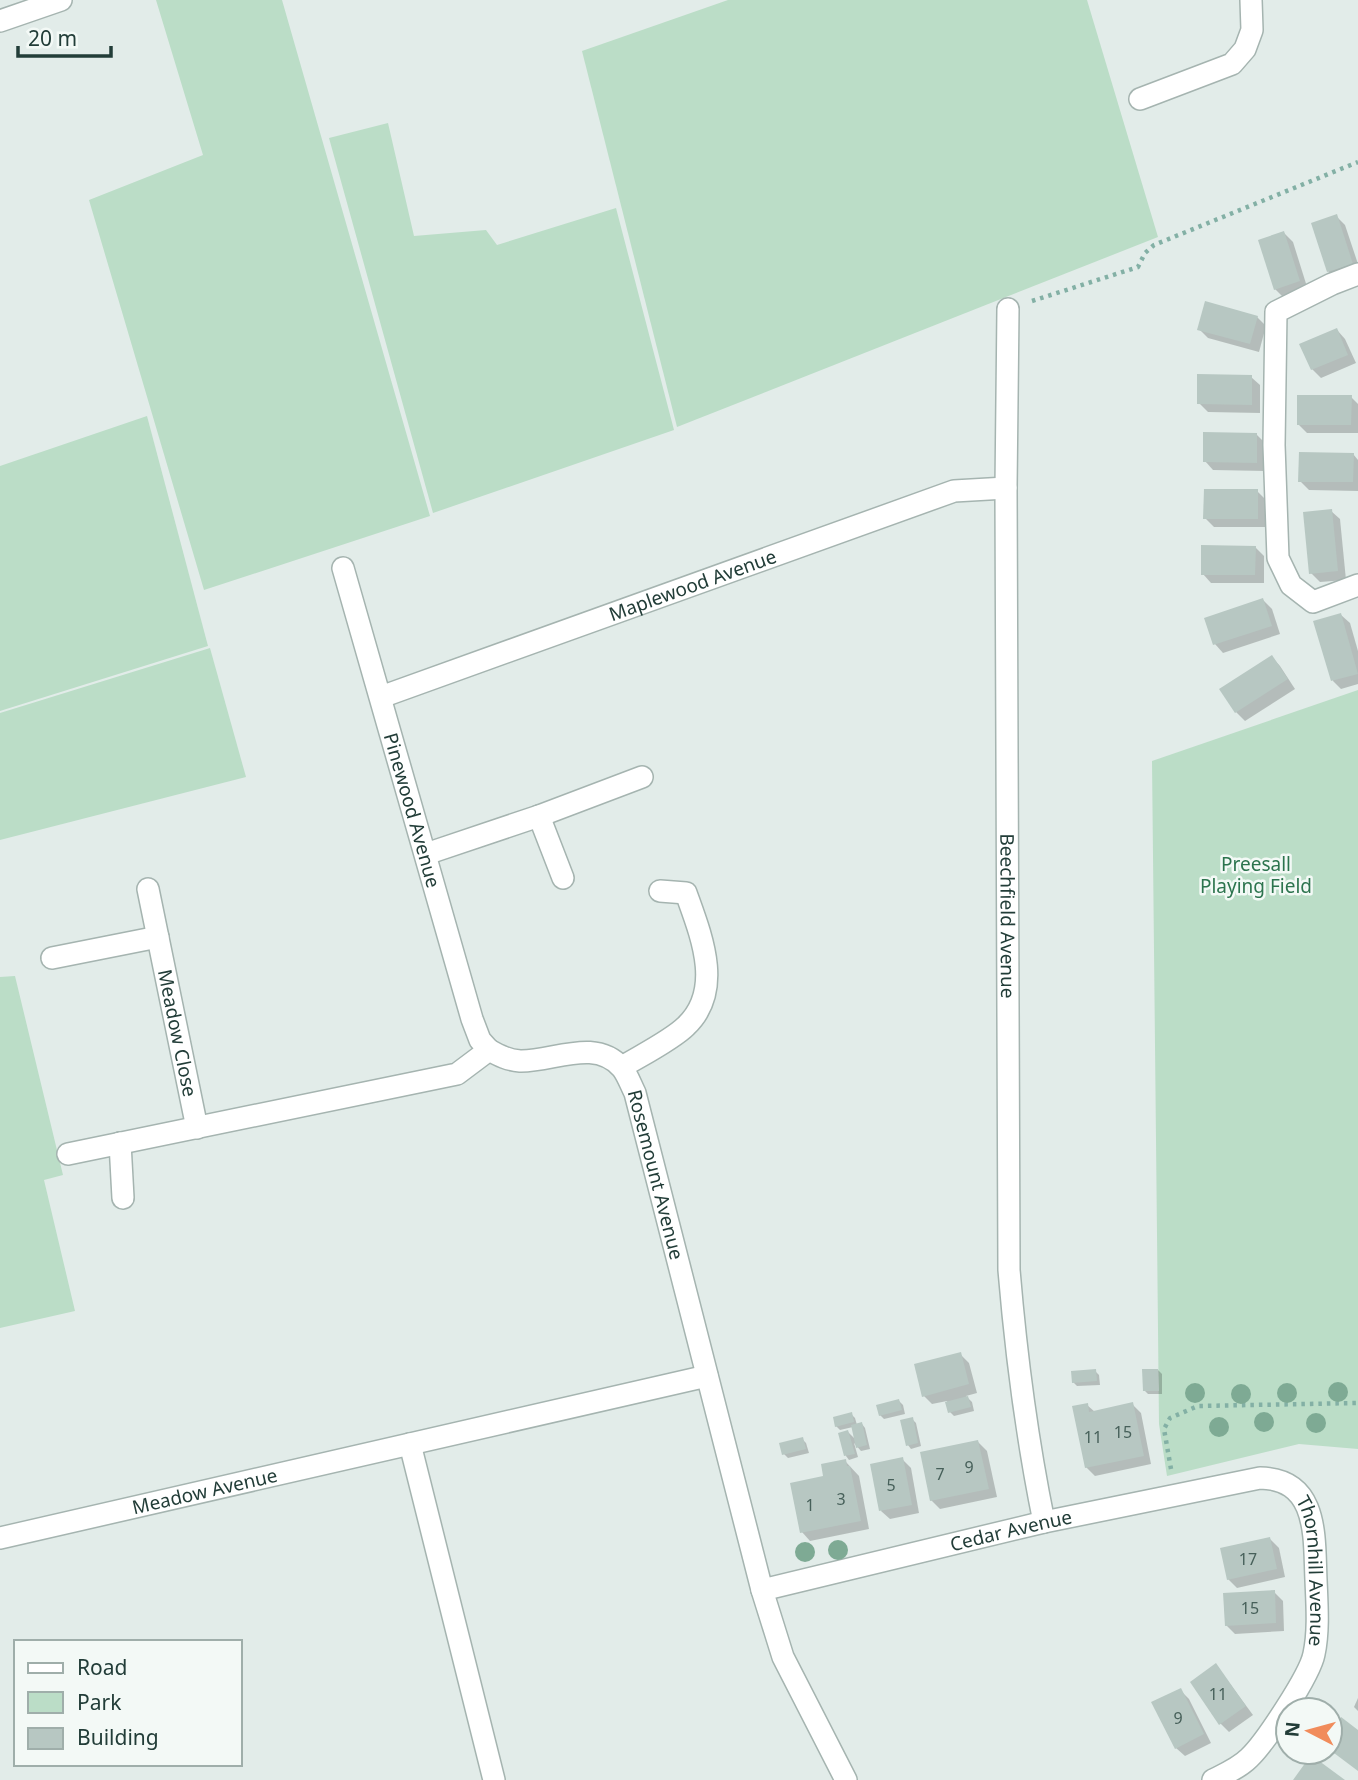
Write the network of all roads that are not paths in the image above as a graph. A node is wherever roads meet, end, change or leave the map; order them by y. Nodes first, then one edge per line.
1 (61, 0) edge
2 (1251, 0) edge
3 (0, 21) edge
4 (1140, 99) dead end
5 (1358, 275) edge
6 (1008, 309) road end
7 (1006, 488) junction
8 (343, 568) dead end
9 (1358, 585) edge
10 (381, 697) junction
11 (642, 777) dead end
12 (539, 816) junction
13 (426, 854) junction
14 (563, 878) dead end
15 (148, 890) dead end
16 (660, 891) dead end
17 (158, 937) junction
18 (52, 958) dead end
19 (489, 1050) junction
20 (622, 1067) junction
21 (197, 1128) junction
22 (120, 1143) junction
23 (68, 1154) dead end
24 (123, 1198) dead end
25 (707, 1376) junction
26 (410, 1444) junction
27 (1260, 1478) joint
28 (1044, 1522) junction
29 (0, 1538) edge
30 (762, 1590) junction
31 (494, 1780) edge
32 (846, 1780) edge
33 (1213, 1780) edge

1 - 3 street
2 - 4 street
5 - 9 street
6 - 7 street, Beechfield Avenue
7 - 10 street, Maplewood Avenue
7 - 28 street, Beechfield Avenue
8 - 10 street, Pinewood Avenue
10 - 13 street, Pinewood Avenue
11 - 12 street
12 - 13 street
12 - 14 street
13 - 19 street, Pinewood Avenue
15 - 17 street, Meadow Close
16 - 20 street
17 - 18 street
17 - 21 street, Meadow Close
19 - 20 street, Rosemount Avenue
19 - 21 street
20 - 25 street, Rosemount Avenue
21 - 22 street
22 - 23 street
22 - 24 street
25 - 26 street, Meadow Avenue
25 - 30 street, Rosemount Avenue
26 - 29 street, Meadow Avenue
26 - 31 street
27 - 28 street, Cedar Avenue
27 - 33 street, Thornhill Avenue
28 - 30 street, Cedar Avenue
30 - 32 street, Rosemount Avenue

